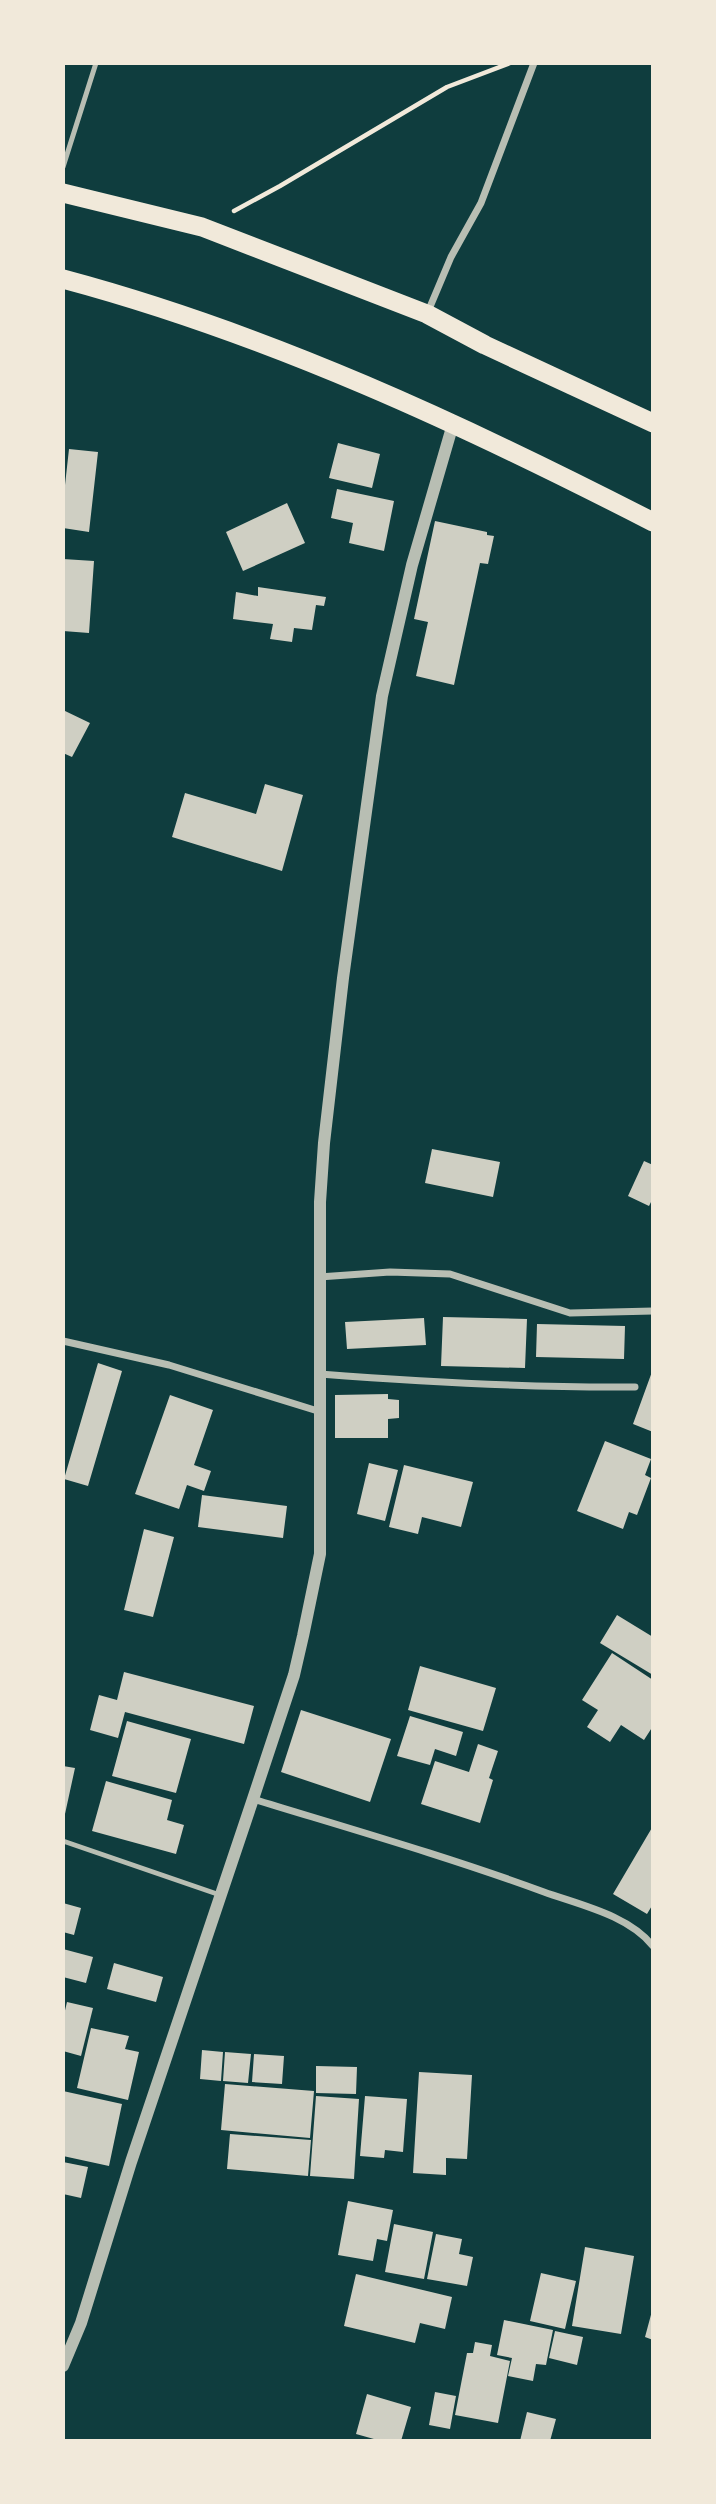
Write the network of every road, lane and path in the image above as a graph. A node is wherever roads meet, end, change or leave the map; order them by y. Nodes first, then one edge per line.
1 (96, 63) edge
2 (510, 63) edge
3 (534, 63) edge
4 (63, 167) edge
5 (63, 193) edge
6 (202, 227) junction
7 (63, 279) edge
8 (427, 314) junction
9 (653, 423) edge
10 (453, 424) junction
11 (653, 522) edge
12 (318, 1277) junction
13 (653, 1311) edge
14 (63, 1341) edge
15 (320, 1374) junction
16 (635, 1387) dead end
17 (321, 1412) junction
18 (253, 1799) junction
19 (63, 1841) edge
20 (220, 1895) junction
21 (653, 1946) edge
22 (63, 2366) edge

1 - 4 lane
2 - 6 path
3 - 8 street
5 - 6 highway
6 - 8 highway
7 - 10 highway
8 - 9 highway
10 - 11 highway
10 - 12 street
12 - 13 street
12 - 15 street
14 - 17 street
15 - 16 street
15 - 17 street
17 - 18 street
18 - 20 street
18 - 21 street
19 - 20 lane
20 - 22 street

